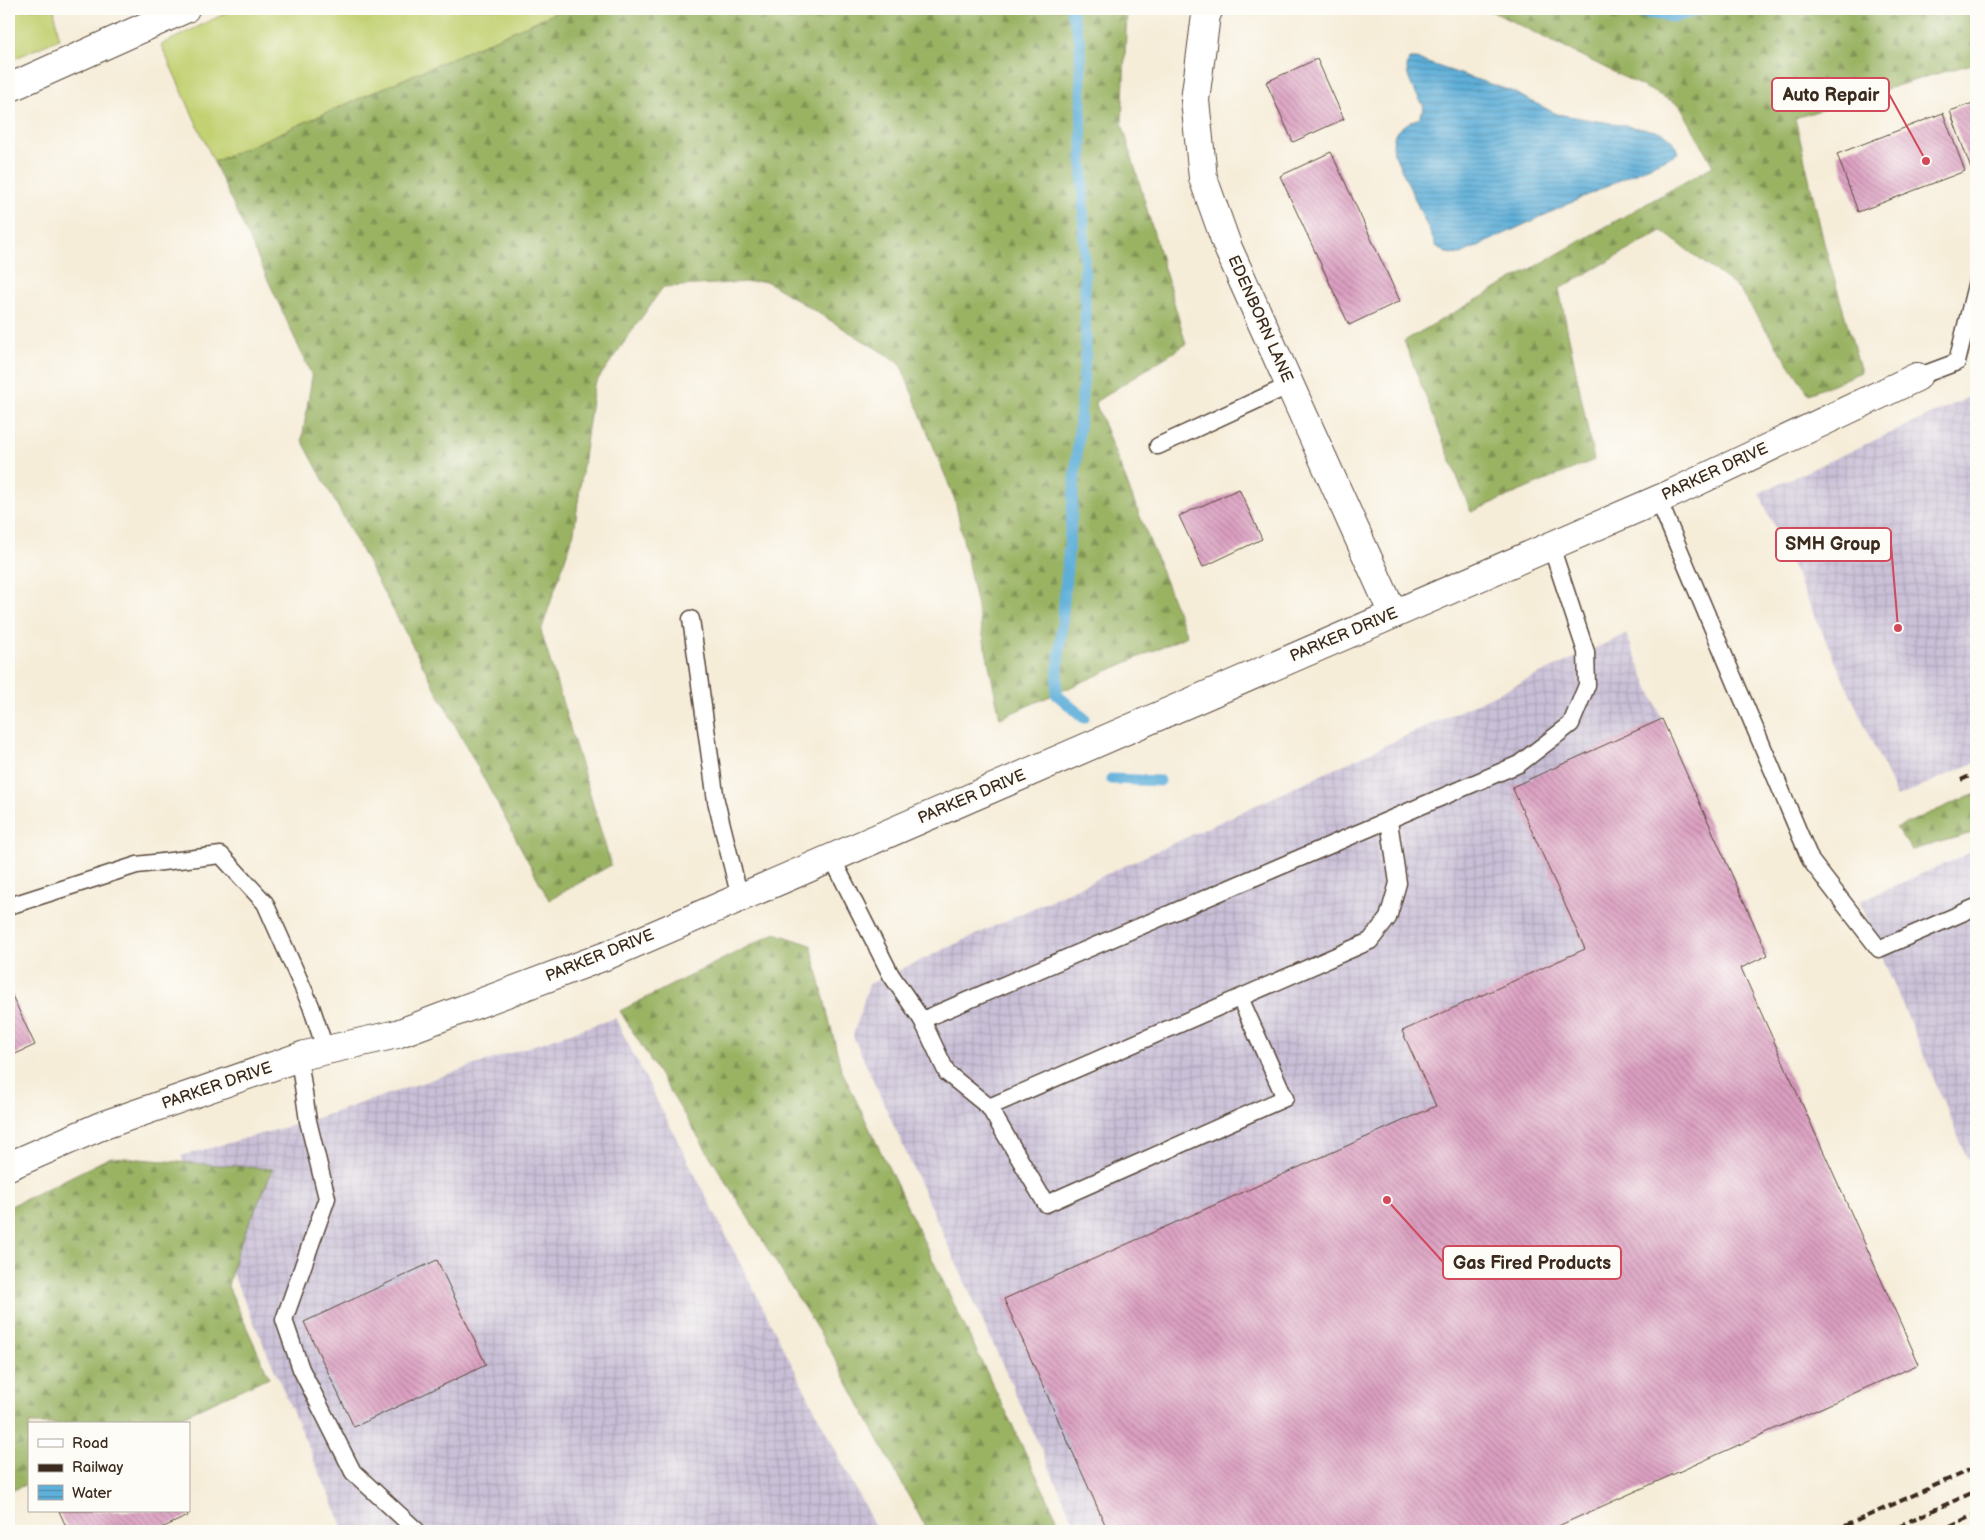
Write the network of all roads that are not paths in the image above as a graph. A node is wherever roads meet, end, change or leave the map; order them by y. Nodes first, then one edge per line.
1 (185, 9) edge
2 (1209, 9) edge
3 (9, 88) edge
4 (1976, 285) edge
5 (1917, 377) joint
6 (1290, 385) junction
7 (1158, 446) dead end
8 (1658, 499) junction
9 (1551, 546) junction
10 (1393, 614) junction
11 (691, 619) dead end
12 (1389, 821) junction
13 (832, 858) junction
14 (740, 898) junction
15 (9, 906) edge
16 (1976, 907) edge
17 (1240, 998) junction
18 (922, 1020) junction
19 (326, 1051) junction
20 (299, 1058) junction
21 (989, 1107) junction
22 (9, 1166) edge
23 (417, 1531) edge

1 - 3 street
2 - 6 street, EDENBORN LANE
4 - 5 lane
5 - 8 street, PARKER DRIVE
6 - 7 lane
6 - 10 street, EDENBORN LANE
8 - 9 street, PARKER DRIVE
8 - 16 lane
9 - 10 street, PARKER DRIVE
9 - 12 lane
10 - 13 street, PARKER DRIVE
11 - 14 lane
12 - 17 lane
12 - 18 lane
13 - 14 street, PARKER DRIVE
13 - 18 lane
14 - 19 street, PARKER DRIVE
15 - 19 lane
17 - 21 lane
17 - 21 lane
18 - 21 lane
19 - 20 street, PARKER DRIVE
20 - 22 street, PARKER DRIVE
20 - 23 lane

